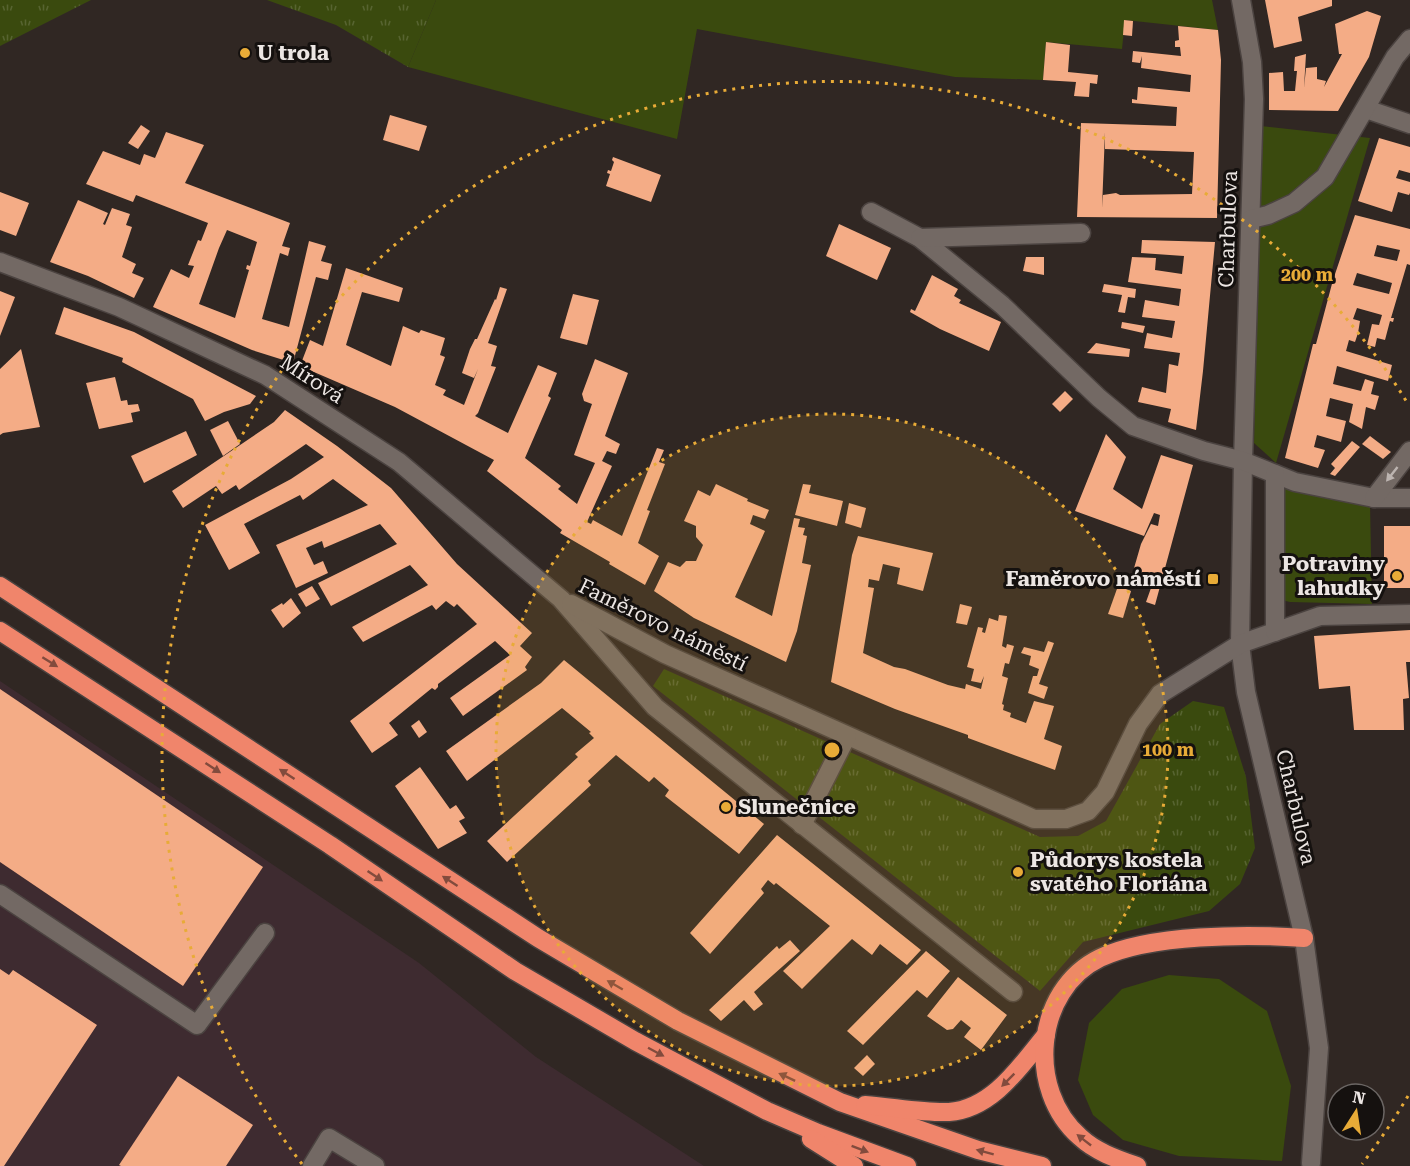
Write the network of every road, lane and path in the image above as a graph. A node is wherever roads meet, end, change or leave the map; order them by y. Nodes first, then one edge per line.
1 (1241, 0) edge
2 (1410, 39) edge
3 (1366, 109) junction
4 (1410, 124) edge
5 (872, 212) dead end
6 (1251, 219) junction
7 (1081, 233) dead end
8 (920, 238) junction
9 (0, 261) edge
10 (1410, 451) edge
11 (1243, 460) junction
12 (1275, 474) junction
13 (1374, 498) junction
14 (1410, 498) edge
15 (0, 586) edge
16 (561, 599) junction
17 (1410, 614) edge
18 (0, 631) edge
19 (1275, 632) junction
20 (1240, 644) junction
21 (847, 736) junction
22 (802, 825) junction
23 (0, 894) edge
24 (265, 933) dead end
25 (1304, 938) junction
26 (1013, 992) dead end
27 (1046, 1035) junction
28 (840, 1102) junction
29 (767, 1111) junction
30 (1311, 1163) dead end
31 (312, 1166) edge
32 (375, 1166) edge
33 (854, 1166) edge
34 (907, 1166) edge
35 (1042, 1166) edge
36 (1137, 1166) edge

1 - 6 street, Charbulova
2 - 3 street
3 - 4 street
3 - 6 street
5 - 8 street
6 - 11 street, Charbulova
7 - 8 street
8 - 11 street
9 - 16 street, Mírová
10 -> 13 street
11 - 12 street
11 - 20 street, Charbulova
12 - 13 street
12 - 19 street
13 - 14 street
28 -> 15 highway
16 - 21 street, Faměrovo náměstí
16 - 22 street, Faměrovo náměstí
17 - 19 street, Faměrovo náměstí
18 -> 29 highway
19 - 20 street, Faměrovo náměstí
20 - 21 street, Faměrovo náměstí
20 - 25 street, Charbulova
21 - 22 street
22 - 26 street, Faměrovo náměstí
23 - 24 street
25 - 27 highway
25 - 30 street, Charbulova
27 -> 28 highway
36 -> 27 highway
35 -> 28 highway
29 - 33 highway
29 -> 34 highway
31 - 32 street

